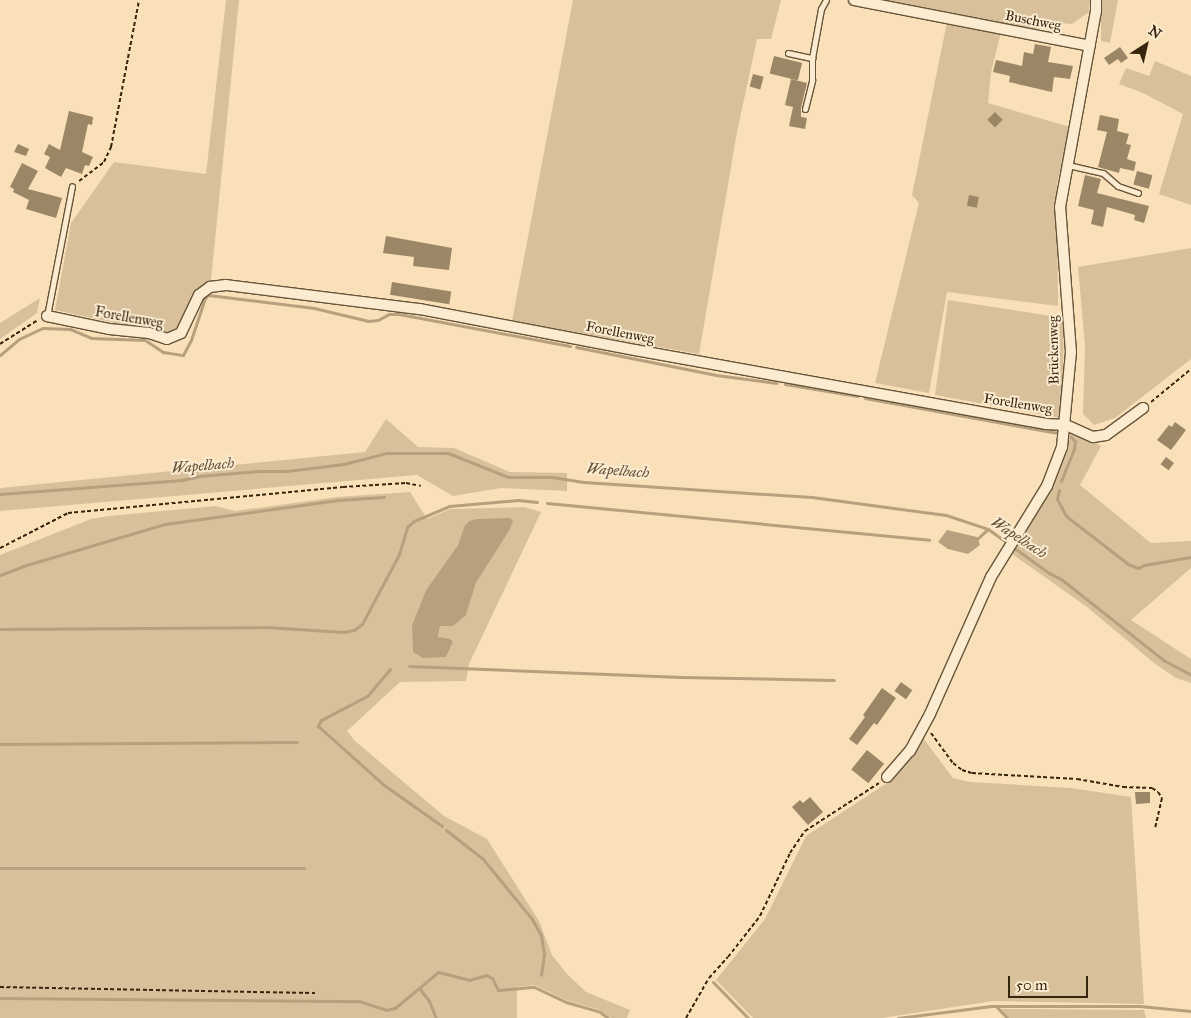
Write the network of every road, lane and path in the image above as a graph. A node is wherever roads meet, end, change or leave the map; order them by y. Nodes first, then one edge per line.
1 (139, 0) edge
2 (826, 0) edge
3 (854, 0) edge
4 (1096, 0) edge
5 (1090, 46) junction
6 (788, 52) dead end
7 (812, 58) junction
8 (805, 109) dead end
9 (1068, 165) junction
10 (72, 186) joint
11 (1138, 193) dead end
12 (47, 316) junction
13 (0, 344) edge
14 (1191, 369) edge
15 (1143, 408) joint
16 (1066, 425) junction
17 (421, 486) dead end
18 (0, 548) edge
19 (923, 726) junction
20 (887, 777) joint
21 (1155, 828) dead end
22 (0, 987) edge
23 (315, 993) dead end
24 (686, 1018) edge

1 - 10 path
2 - 7 lane
3 - 5 street, Buschweg
4 - 5 street, Brückenweg
5 - 9 street, Brückenweg
6 - 7 lane
7 - 8 lane
9 - 11 lane
9 - 16 street, Brückenweg
10 - 12 lane
12 - 13 path
12 - 16 street, Forellenweg
14 - 15 path
15 - 16 street, Forellenweg
16 - 19 street, Brückenweg
17 - 18 path
19 - 20 street, Brückenweg
19 - 21 path
20 - 24 path
22 - 23 path

